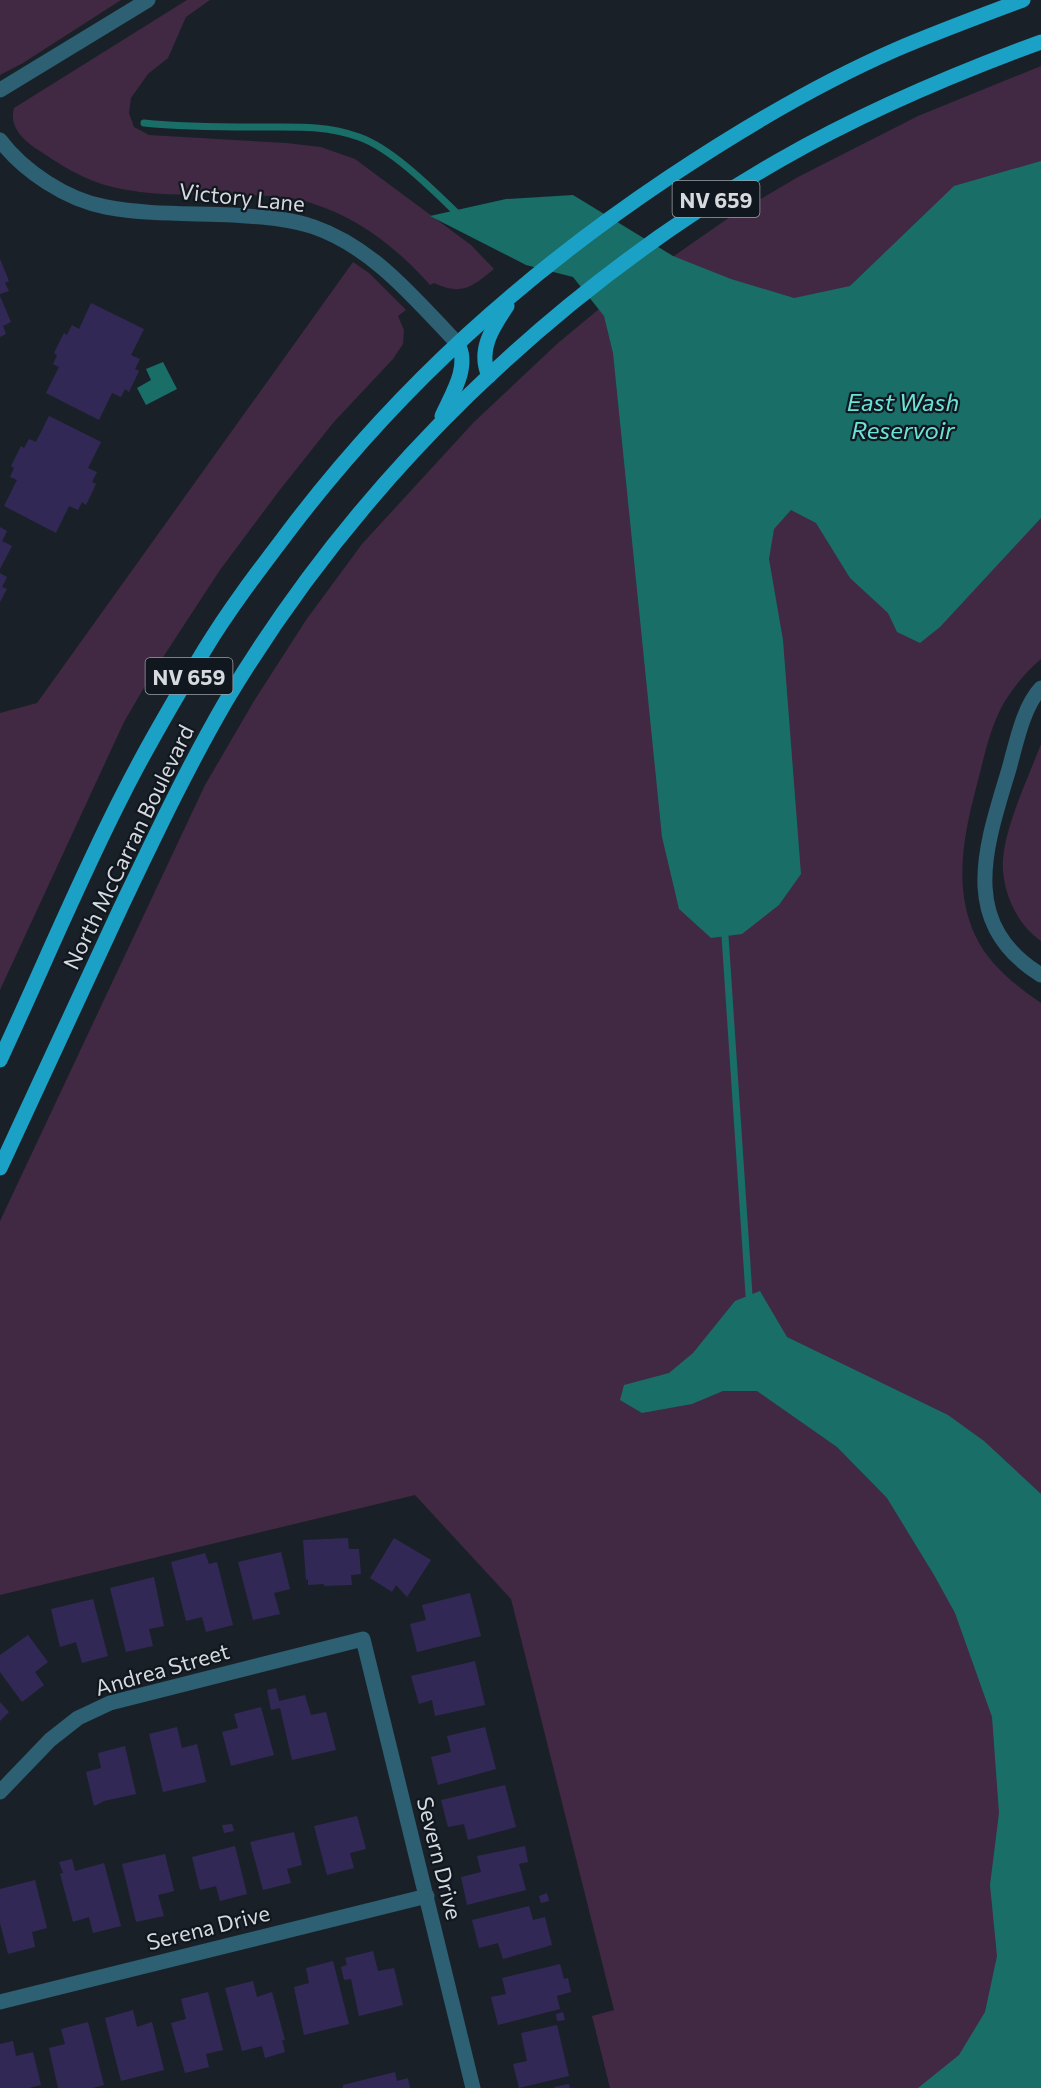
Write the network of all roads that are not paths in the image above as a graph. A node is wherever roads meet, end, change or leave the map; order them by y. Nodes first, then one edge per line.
1 (148, 0) edge
2 (1023, 0) edge
3 (1041, 42) edge
4 (0, 90) edge
5 (0, 140) edge
6 (519, 288) junction
7 (458, 344) junction
8 (489, 376) junction
9 (437, 426) junction
10 (1041, 688) edge
11 (1041, 975) edge
12 (0, 1060) edge
13 (0, 1168) edge
14 (363, 1639) joint
15 (0, 1792) edge
16 (427, 1896) junction
17 (0, 2001) edge
18 (473, 2088) edge

1 - 4 street
2 - 6 main road, North McCarran Boulevard / NV 659
3 - 8 main road, North McCarran Boulevard / NV 659
5 - 7 street, Victory Lane
6 - 7 main road, North McCarran Boulevard / NV 659
6 - 8 main road
7 - 9 main road
7 - 12 main road, North McCarran Boulevard / NV 659
8 - 9 main road, North McCarran Boulevard / NV 659
9 - 13 main road, North McCarran Boulevard / NV 659
10 - 11 street
14 - 15 street, Andrea Street
14 - 16 street, Severn Drive
16 - 17 street, Serena Drive
16 - 18 street, Severn Drive

